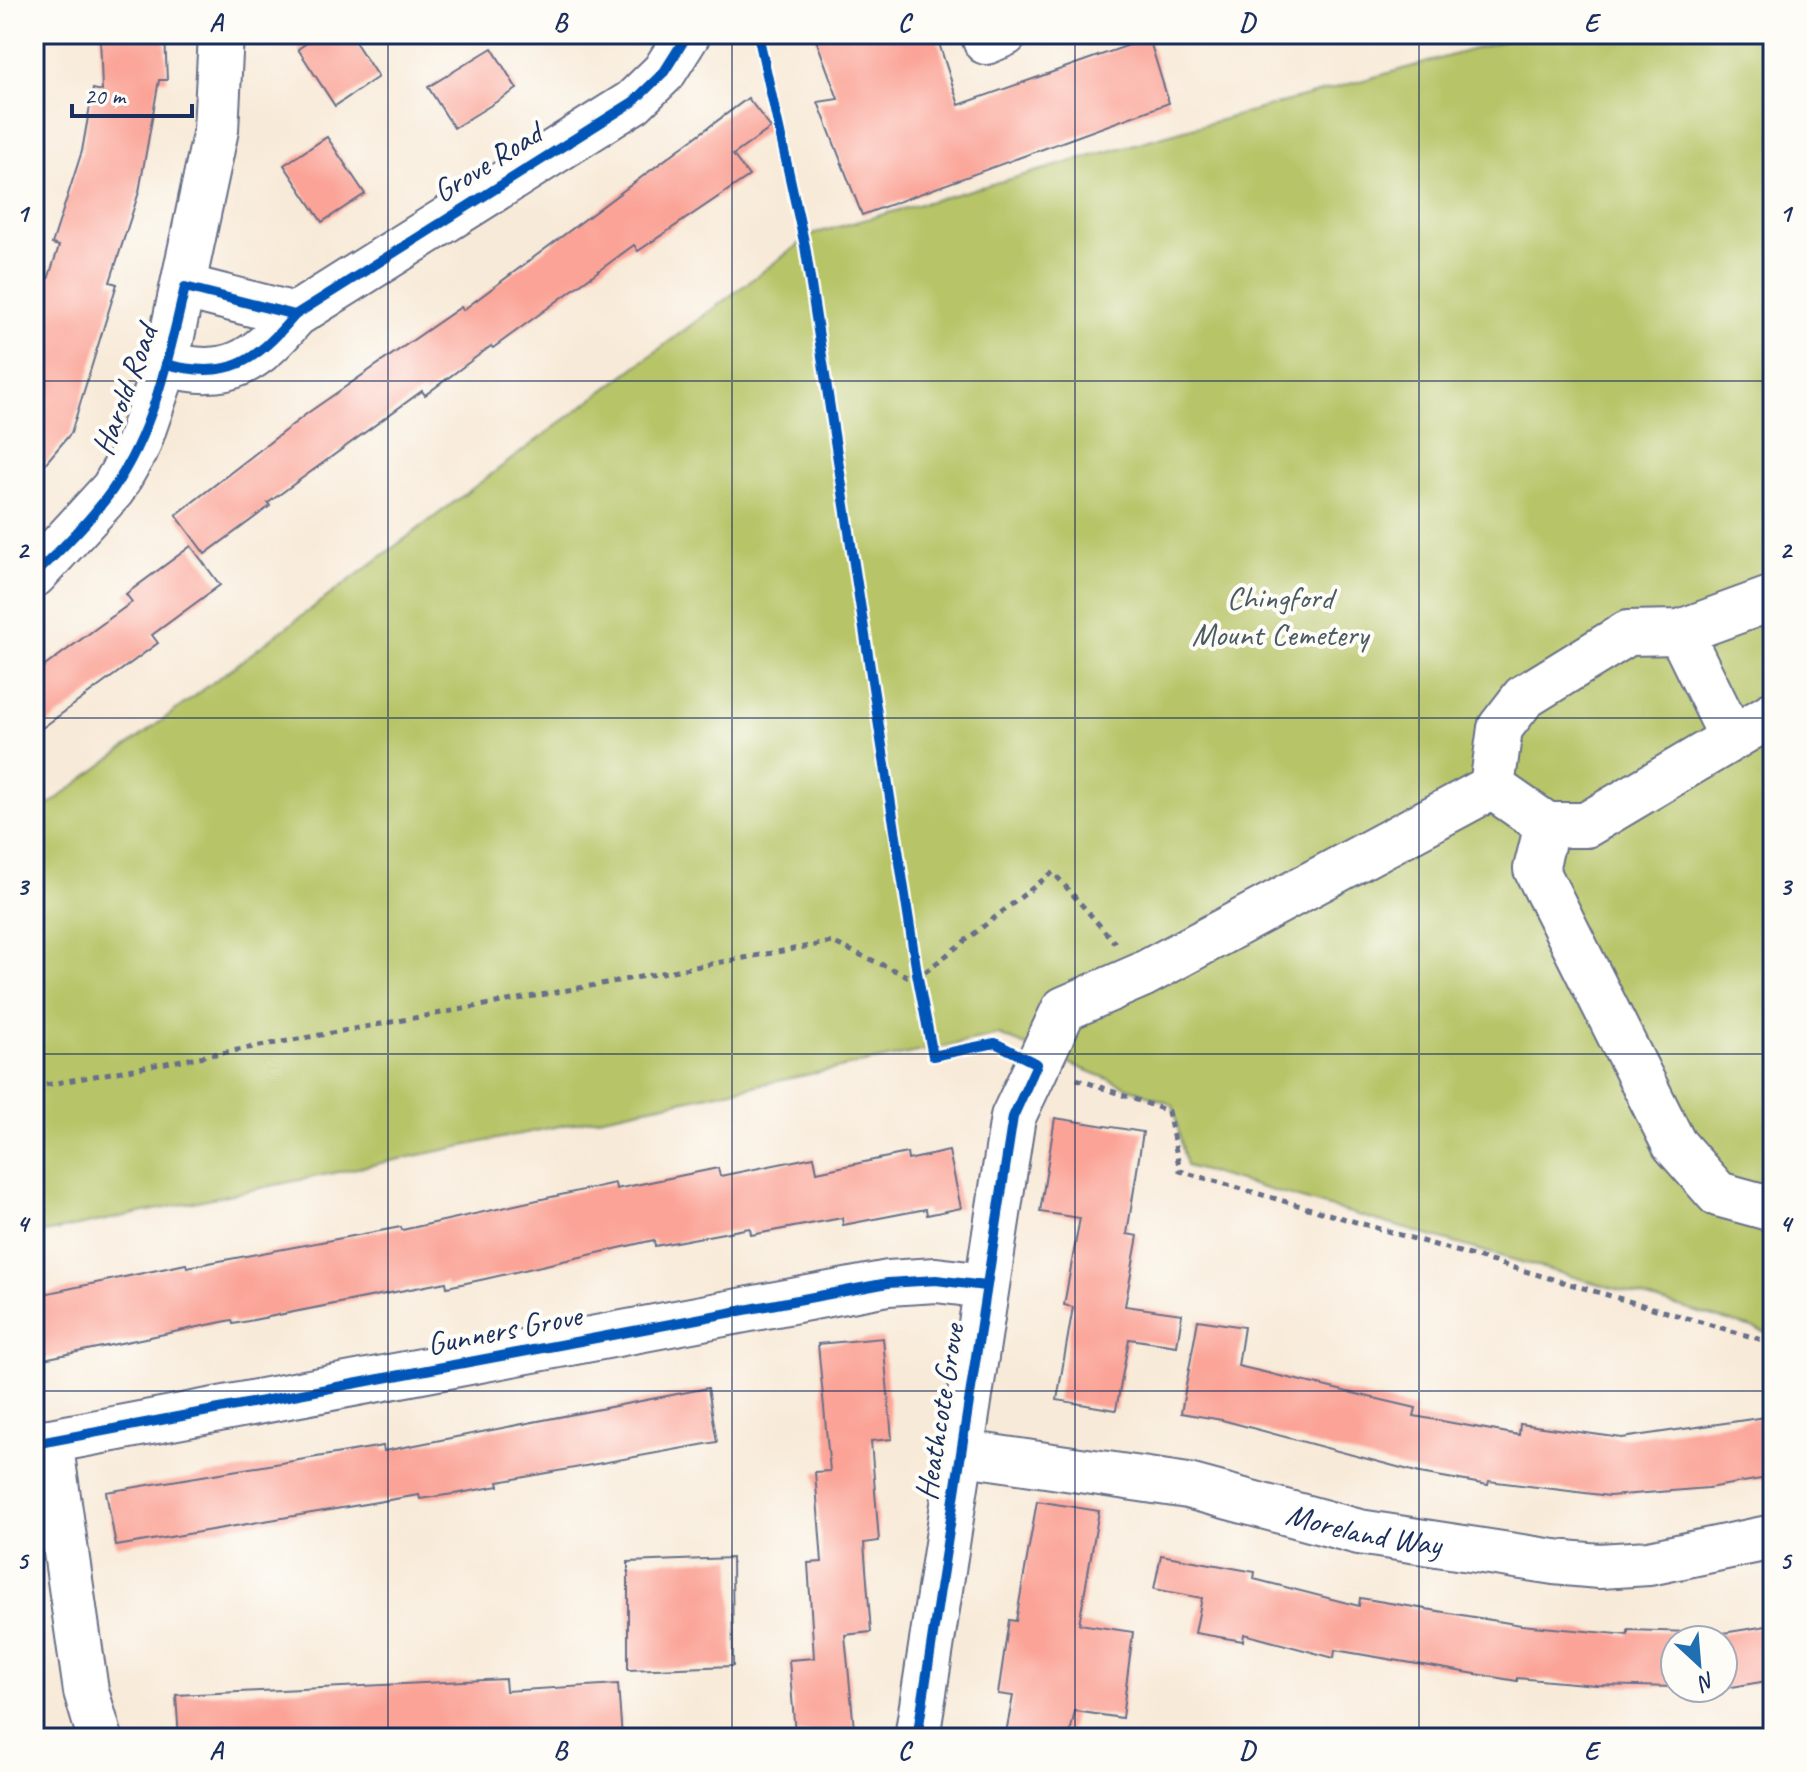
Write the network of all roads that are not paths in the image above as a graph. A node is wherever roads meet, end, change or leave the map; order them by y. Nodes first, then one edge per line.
1 (221, 34) edge
2 (688, 34) edge
3 (983, 34) edge
4 (1005, 34) edge
5 (185, 287) junction
6 (295, 315) junction
7 (166, 364) junction
8 (34, 575) edge
9 (1773, 598) edge
10 (1680, 632) junction
11 (1773, 714) edge
12 (1732, 738) junction
13 (1492, 787) junction
14 (1547, 825) junction
15 (1773, 1209) edge
16 (985, 1286) junction
17 (42, 1442) edge
18 (958, 1452) junction
19 (1773, 1537) edge
20 (100, 1738) edge
21 (917, 1738) edge

1 - 5 street, Harold Road
2 - 6 street, Grove Road
3 - 4 street
5 - 6 street
5 - 7 street, Harold Road
6 - 7 street, Grove Road
7 - 8 street, Harold Road
9 - 10 street
10 - 12 street
10 - 13 street
11 - 12 street
12 - 14 street
13 - 14 street
13 - 16 street, Heathcote Grove
14 - 15 street
16 - 17 street, Gunners Grove
16 - 18 street, Heathcote Grove
17 - 20 street
18 - 19 street, Moreland Way
18 - 21 street, Heathcote Grove

